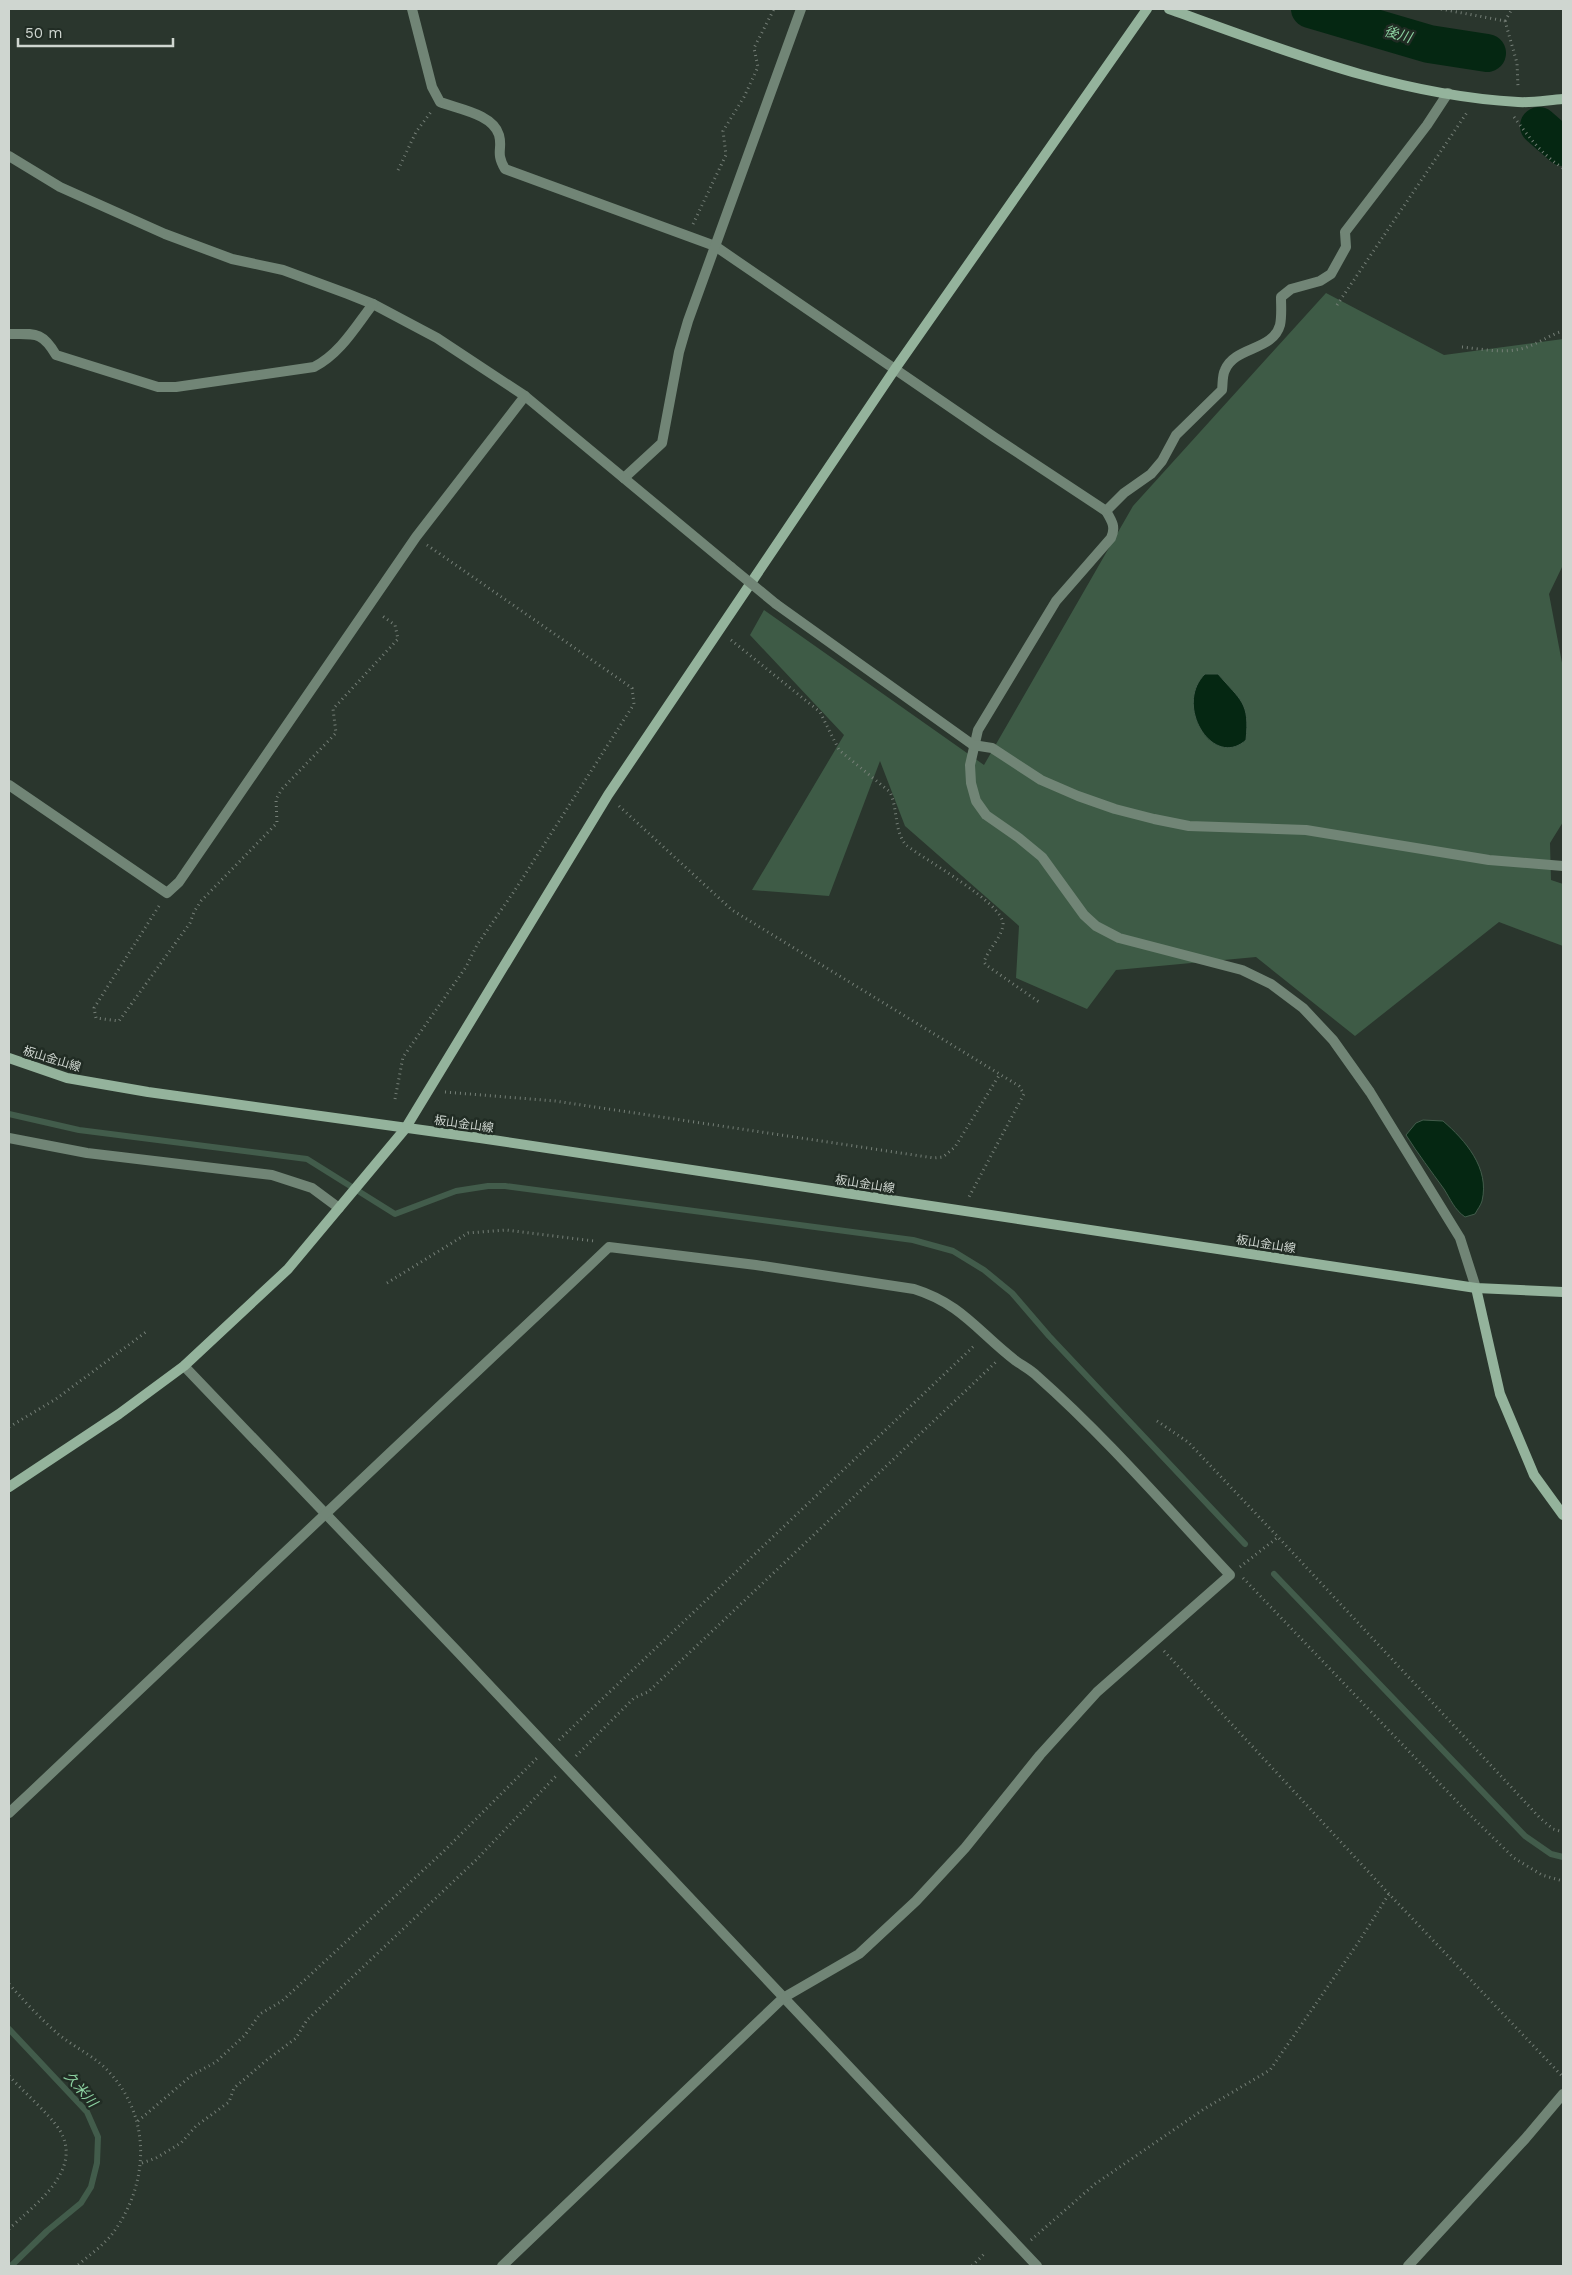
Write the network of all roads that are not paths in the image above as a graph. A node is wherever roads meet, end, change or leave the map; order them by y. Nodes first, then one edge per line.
1 (412, 9) edge
2 (800, 9) edge
3 (1147, 9) edge
4 (1169, 9) edge
5 (1448, 93) junction
6 (1563, 99) edge
7 (9, 156) edge
8 (715, 246) junction
9 (373, 304) junction
10 (9, 334) edge
11 (895, 369) junction
12 (525, 396) junction
13 (624, 478) junction
14 (1106, 511) junction
15 (973, 745) junction
16 (9, 785) edge
17 (1563, 866) edge
18 (9, 1058) edge
19 (405, 1129) junction
20 (9, 1138) edge
21 (340, 1208) junction
22 (1476, 1288) junction
23 (1563, 1292) edge
24 (184, 1366) junction
25 (9, 1487) edge
26 (326, 1513) junction
27 (1563, 1515) edge
28 (9, 1813) edge
29 (784, 1998) junction
30 (1563, 2094) edge
31 (502, 2266) edge
32 (1037, 2266) edge
33 (1408, 2266) edge

1 - 8 street
2 - 8 street
3 - 11 street
4 - 5 street
5 - 6 street
5 - 14 street
7 - 9 street
8 - 11 street
8 - 13 street
9 - 10 street
9 - 12 street
11 - 14 street
11 - 19 street
12 - 13 street
12 - 16 street
13 - 15 street, bridge
14 - 15 street
15 - 17 street
15 - 22 street
18 - 19 street, 板山金山線
19 - 21 street
19 - 22 street, 板山金山線
20 - 21 street
21 - 24 street
22 - 23 street, 板山金山線
22 - 27 street
24 - 25 street
24 - 26 street
26 - 28 street
26 - 29 street
26 - 29 street
29 - 31 street
29 - 32 street
30 - 33 street

